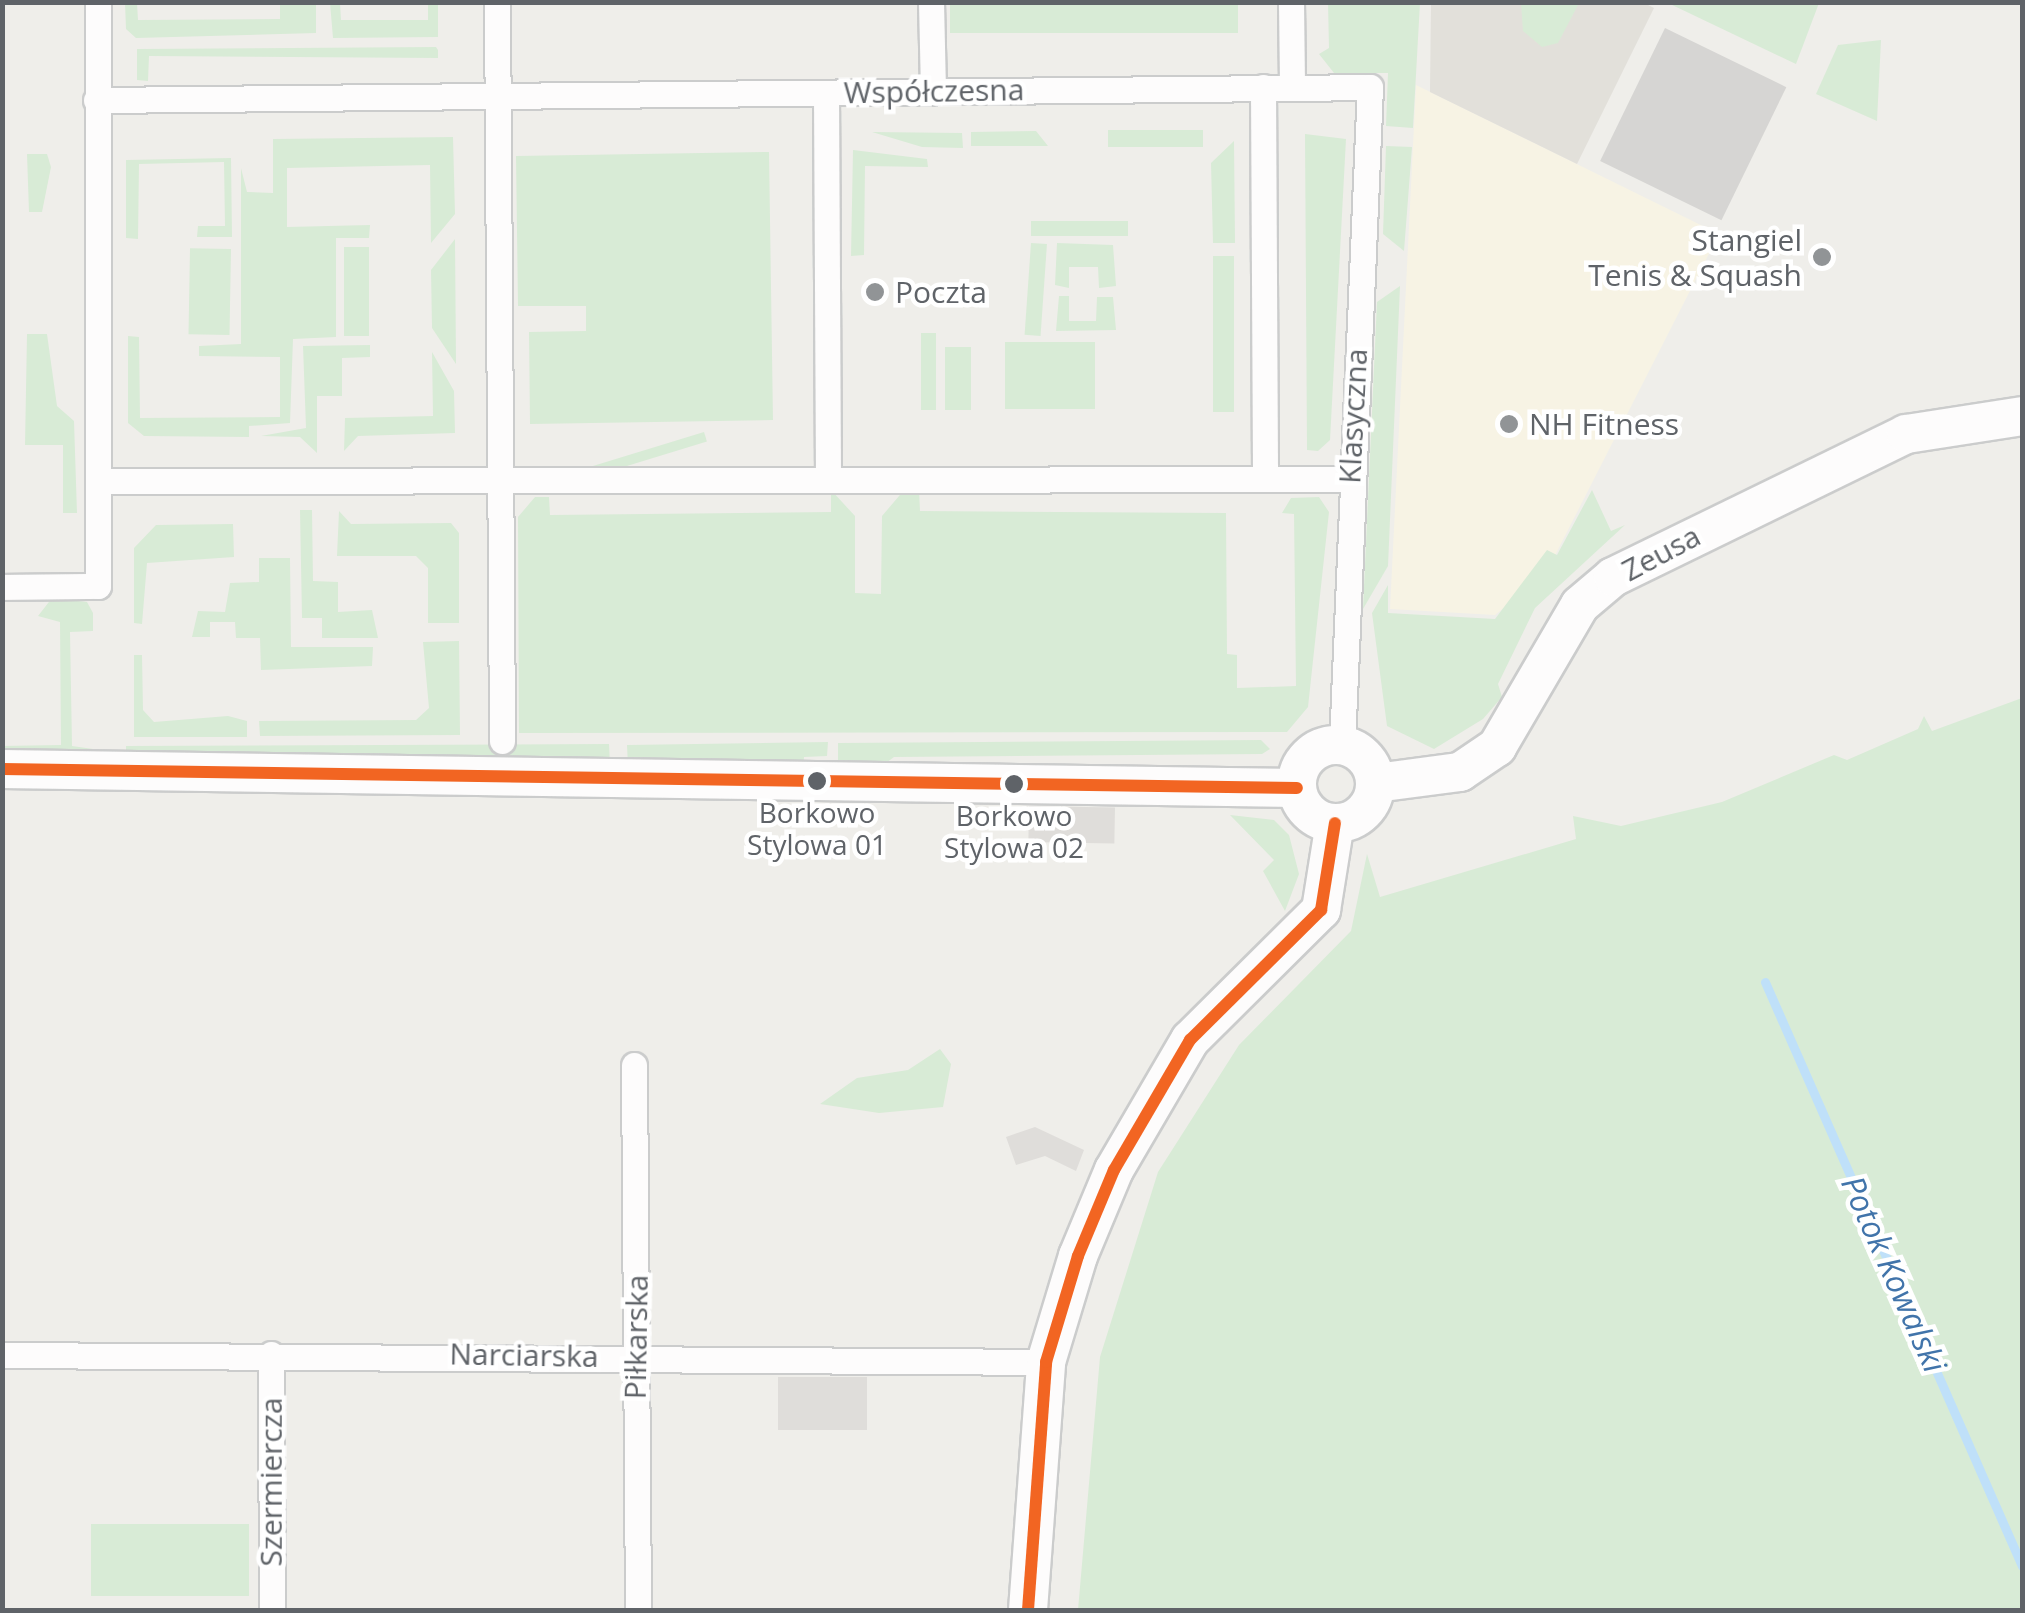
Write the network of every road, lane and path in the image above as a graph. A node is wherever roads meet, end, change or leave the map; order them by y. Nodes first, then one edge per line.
1 (98, 2) edge
2 (497, 2) edge
3 (931, 2) edge
4 (1291, 2) edge
5 (1263, 87) junction
6 (1292, 87) junction
7 (1370, 87) joint
8 (933, 89) junction
9 (826, 93) junction
10 (498, 94) junction
11 (96, 100) junction
12 (2022, 416) edge
13 (1264, 477) junction
14 (828, 479) junction
15 (1349, 479) junction
16 (504, 480) junction
17 (101, 481) junction
18 (2, 587) edge
19 (502, 740) dead end
20 (1342, 745) junction
21 (2, 769) edge
22 (1376, 783) junction
23 (1297, 788) junction
24 (1335, 823) junction
25 (634, 1064) dead end
26 (271, 1354) junction
27 (2, 1355) edge
28 (635, 1356) junction
29 (1046, 1362) junction
30 (272, 1610) edge
31 (638, 1610) edge
32 (1028, 1610) edge

1 - 11 street
2 - 10 street
3 - 8 street
4 - 6 street
5 - 6 street, Współczesna
5 - 8 street, Współczesna
5 - 13 street
6 - 7 street, Współczesna
7 - 15 street, Klasyczna
8 - 9 street, Współczesna
9 - 10 street, Współczesna
9 - 14 street
10 - 11 street, Współczesna
10 - 16 street
11 - 17 street
12 - 22 street, Zeusa
13 - 14 street
13 - 15 street
14 - 16 street
15 - 20 street, Klasyczna
16 - 17 street
16 - 19 street
17 - 18 street
20 - 22 street
20 - 23 street
21 - 23 street
22 - 24 street
23 - 24 street
24 - 29 street
25 - 28 street, Piłkarska
26 - 27 street, Narciarska
26 - 28 street, Narciarska
26 - 30 street, Szermiercza
28 - 29 street, Narciarska
28 - 31 street, Piłkarska
29 - 32 street

